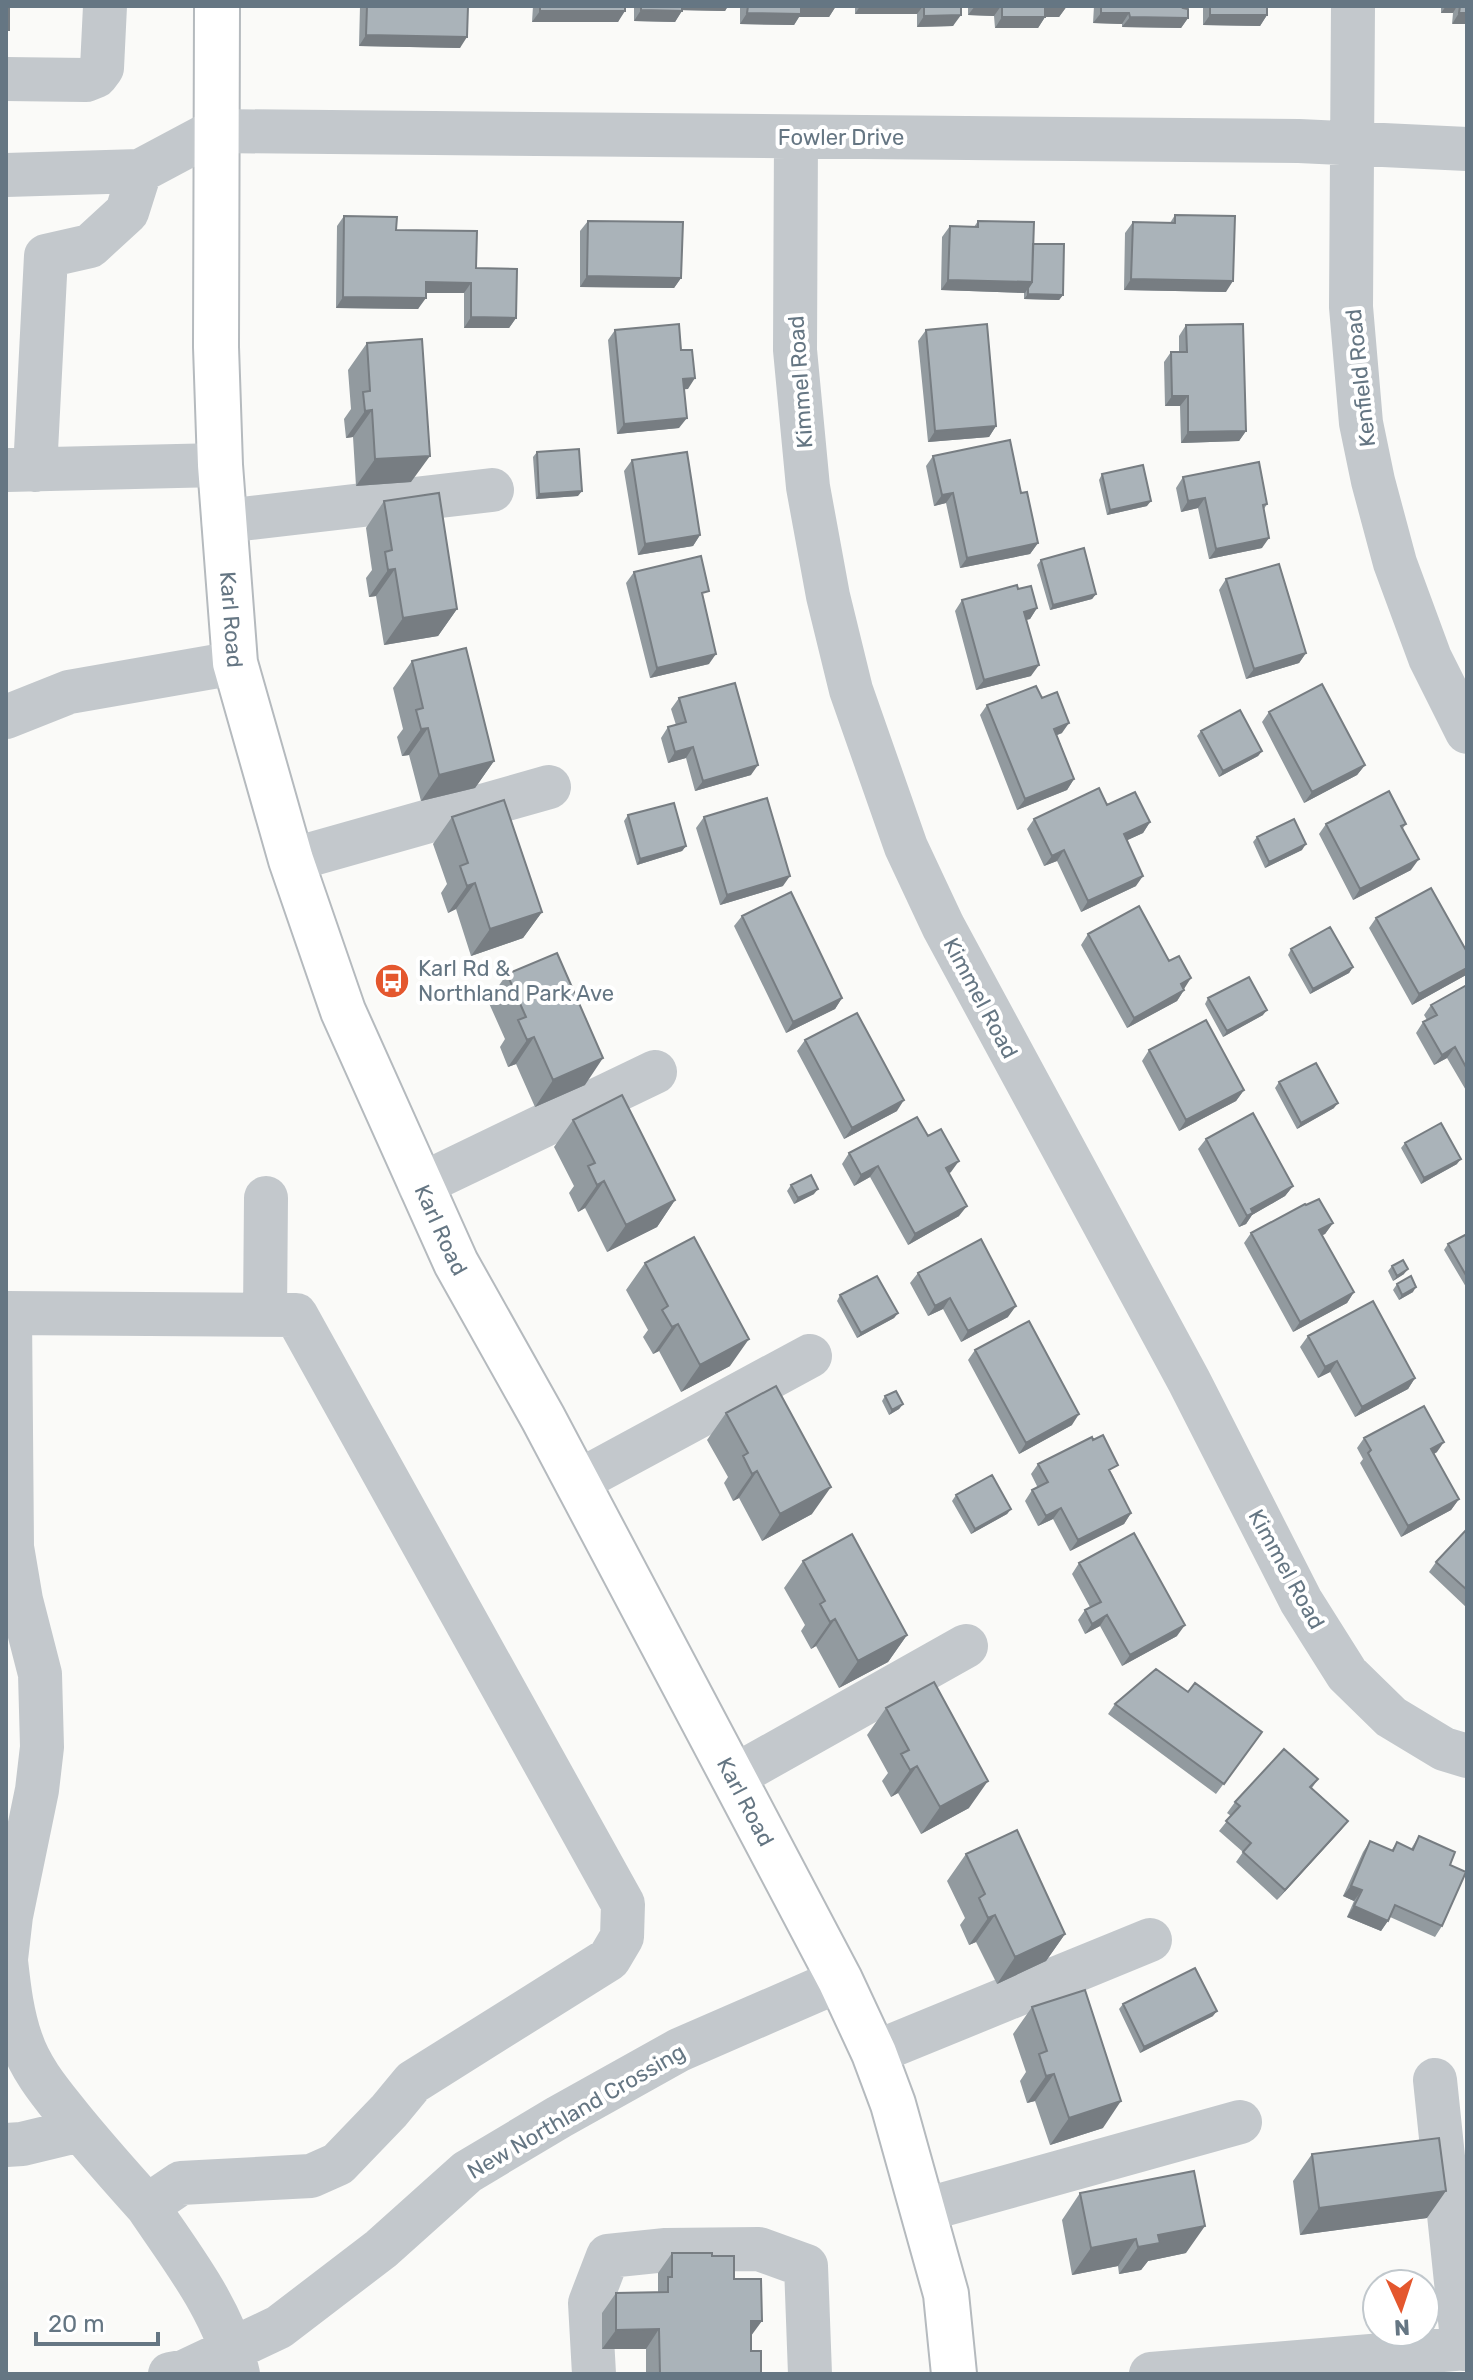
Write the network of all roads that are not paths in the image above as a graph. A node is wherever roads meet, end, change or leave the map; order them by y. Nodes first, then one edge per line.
1 (105, 6) edge
2 (217, 6) edge
3 (1353, 6) edge
4 (6, 79) edge
5 (215, 131) junction
6 (796, 137) junction
7 (1351, 142) junction
8 (1467, 149) edge
9 (140, 171) junction
10 (6, 175) edge
11 (220, 465) junction
12 (21, 470) edge
13 (492, 490) dead end
14 (224, 521) junction
15 (235, 663) junction
16 (6, 717) edge
17 (1467, 732) edge
18 (549, 787) dead end
19 (291, 860) junction
20 (655, 1072) dead end
21 (420, 1185) junction
22 (266, 1198) dead end
23 (8, 1313) edge
24 (265, 1315) junction
25 (810, 1356) dead end
26 (577, 1482) junction
27 (966, 1646) dead end
28 (1456, 1753) edge
29 (733, 1777) junction
30 (1150, 1940) dead end
31 (6, 1960) edge
32 (840, 1980) junction
33 (16, 2050) edge
34 (874, 2053) junction
35 (1435, 2080) dead end
36 (1240, 2122) dead end
37 (80, 2130) junction
38 (6, 2145) edge
39 (147, 2206) junction
40 (924, 2210) junction
41 (1456, 2356) edge
42 (235, 2362) edge
43 (170, 2374) edge
44 (594, 2374) edge
45 (810, 2374) edge
46 (954, 2374) edge
47 (1151, 2374) edge

1 - 4 street
2 - 5 main road, Karl Road
3 - 7 street, Kenfield Road
5 - 6 street, Fowler Drive
5 - 9 street
5 - 11 main road, Karl Road
6 - 7 street, Fowler Drive
6 - 28 street, Kimmel Road
7 - 8 street, Fowler Drive
7 - 17 street, Kenfield Road
9 - 10 street
9 - 12 street
11 - 12 street
11 - 14 main road, Karl Road
13 - 14 street
14 - 15 main road, Karl Road
15 - 16 street
15 - 19 main road, Karl Road
18 - 19 street
19 - 21 main road, Karl Road
20 - 21 street
21 - 26 main road, Karl Road
22 - 24 street
23 - 24 street
23 - 31 street
24 - 39 street
25 - 26 street
26 - 29 main road, Karl Road
27 - 29 street
29 - 32 main road, Karl Road
30 - 34 street
31 - 33 street
32 - 34 main road, Karl Road
32 - 42 street, New Northland Crossing
33 - 37 street
34 - 40 main road, Karl Road
35 - 41 street
36 - 40 street
37 - 38 street
37 - 39 street
39 - 42 street
40 - 46 main road, Karl Road
41 - 47 street
42 - 43 street, New Northland Crossing
44 - 45 street

